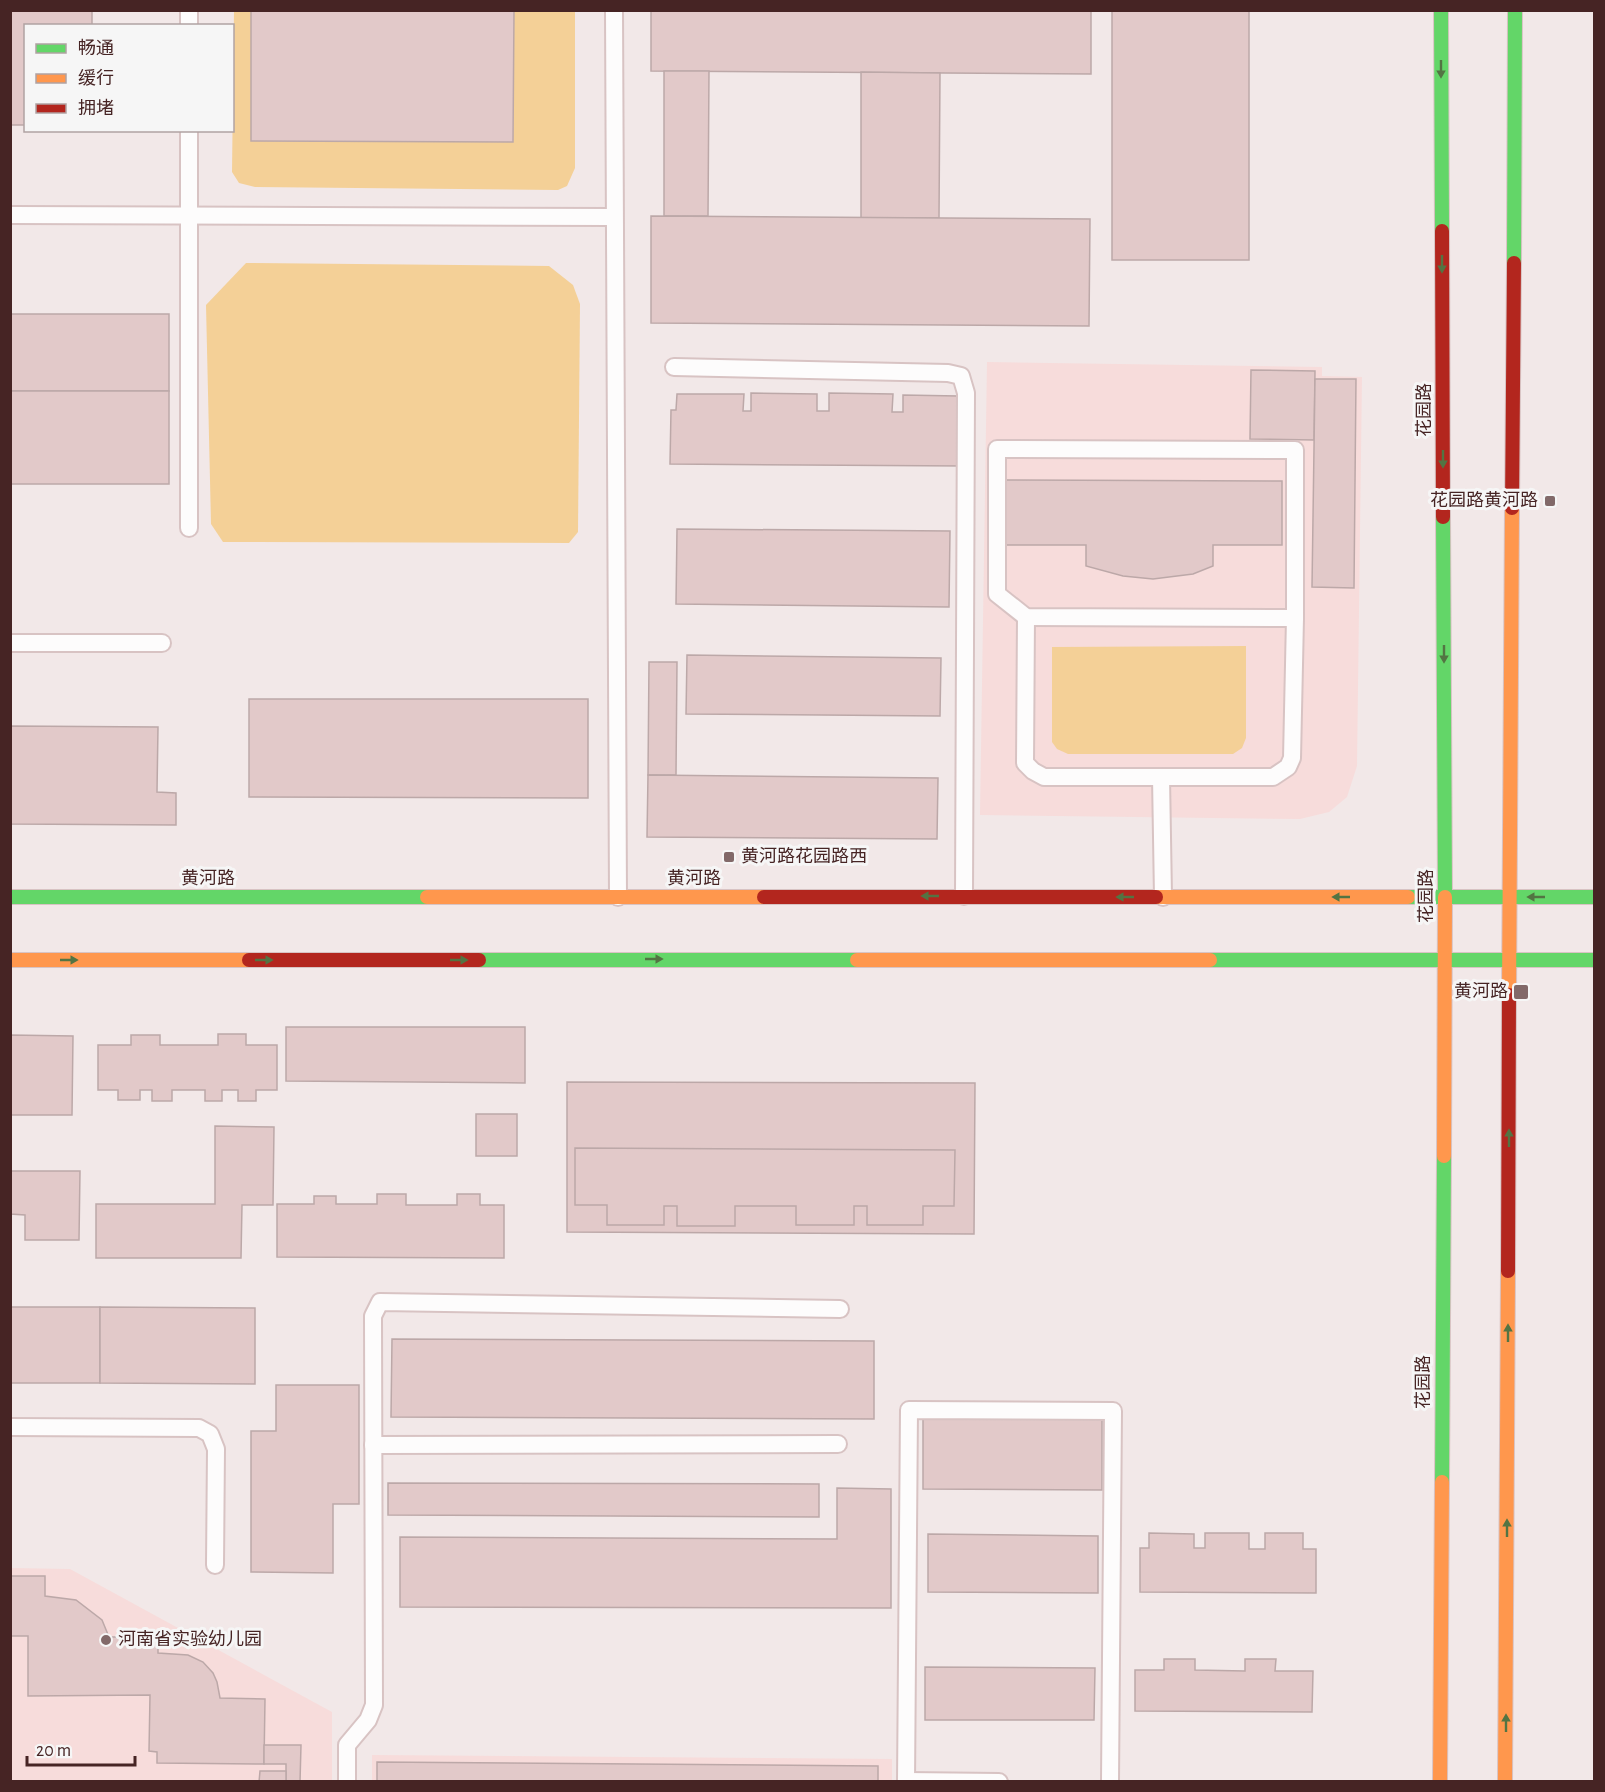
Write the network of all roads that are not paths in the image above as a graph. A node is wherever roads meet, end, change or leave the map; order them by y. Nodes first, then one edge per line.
1 (614, 10) edge
2 (1441, 10) edge
3 (1515, 10) edge
4 (189, 132) edge
5 (10, 215) edge
6 (189, 216) junction
7 (614, 217) junction
8 (674, 367) dead end
9 (189, 528) dead end
10 (1026, 617) junction
11 (1295, 618) junction
12 (10, 643) edge
13 (162, 643) dead end
14 (1161, 777) junction
15 (964, 896) junction
16 (10, 897) edge
17 (618, 897) junction
18 (1163, 897) junction
19 (1445, 897) junction
20 (1511, 897) junction
21 (1594, 897) edge
22 (10, 960) edge
23 (1445, 960) junction
24 (1510, 960) junction
25 (1594, 960) edge
26 (840, 1309) dead end
27 (10, 1427) edge
28 (838, 1444) dead end
29 (373, 1445) junction
30 (215, 1565) dead end
31 (906, 1781) edge
32 (347, 1782) edge
33 (999, 1782) edge
34 (1110, 1782) edge
35 (1440, 1782) edge
36 (1505, 1782) edge

1 - 7 lane
2 -> 19 main road, 花园路
3 - 20 main road
4 - 6 lane
5 - 6 lane
6 - 7 lane
6 - 9 lane
7 - 17 lane
8 - 15 lane
10 - 11 lane
10 - 11 lane
10 - 14 lane
11 - 14 lane
12 - 13 lane
14 - 18 lane
15 -> 17 main road, 黄河路
18 -> 15 main road, 黄河路
16 - 17 main road, 黄河路
19 -> 18 main road, 黄河路
19 - 20 main road, 黄河路
19 - 23 main road, 花园路
21 -> 20 main road, 黄河路
20 - 24 main road
22 -> 23 main road
23 - 24 main road
23 - 35 main road, 花园路
24 - 25 main road
36 -> 24 main road
26 - 29 lane
27 - 30 lane
28 - 29 lane
29 - 32 lane
31 - 33 lane
31 - 34 lane

